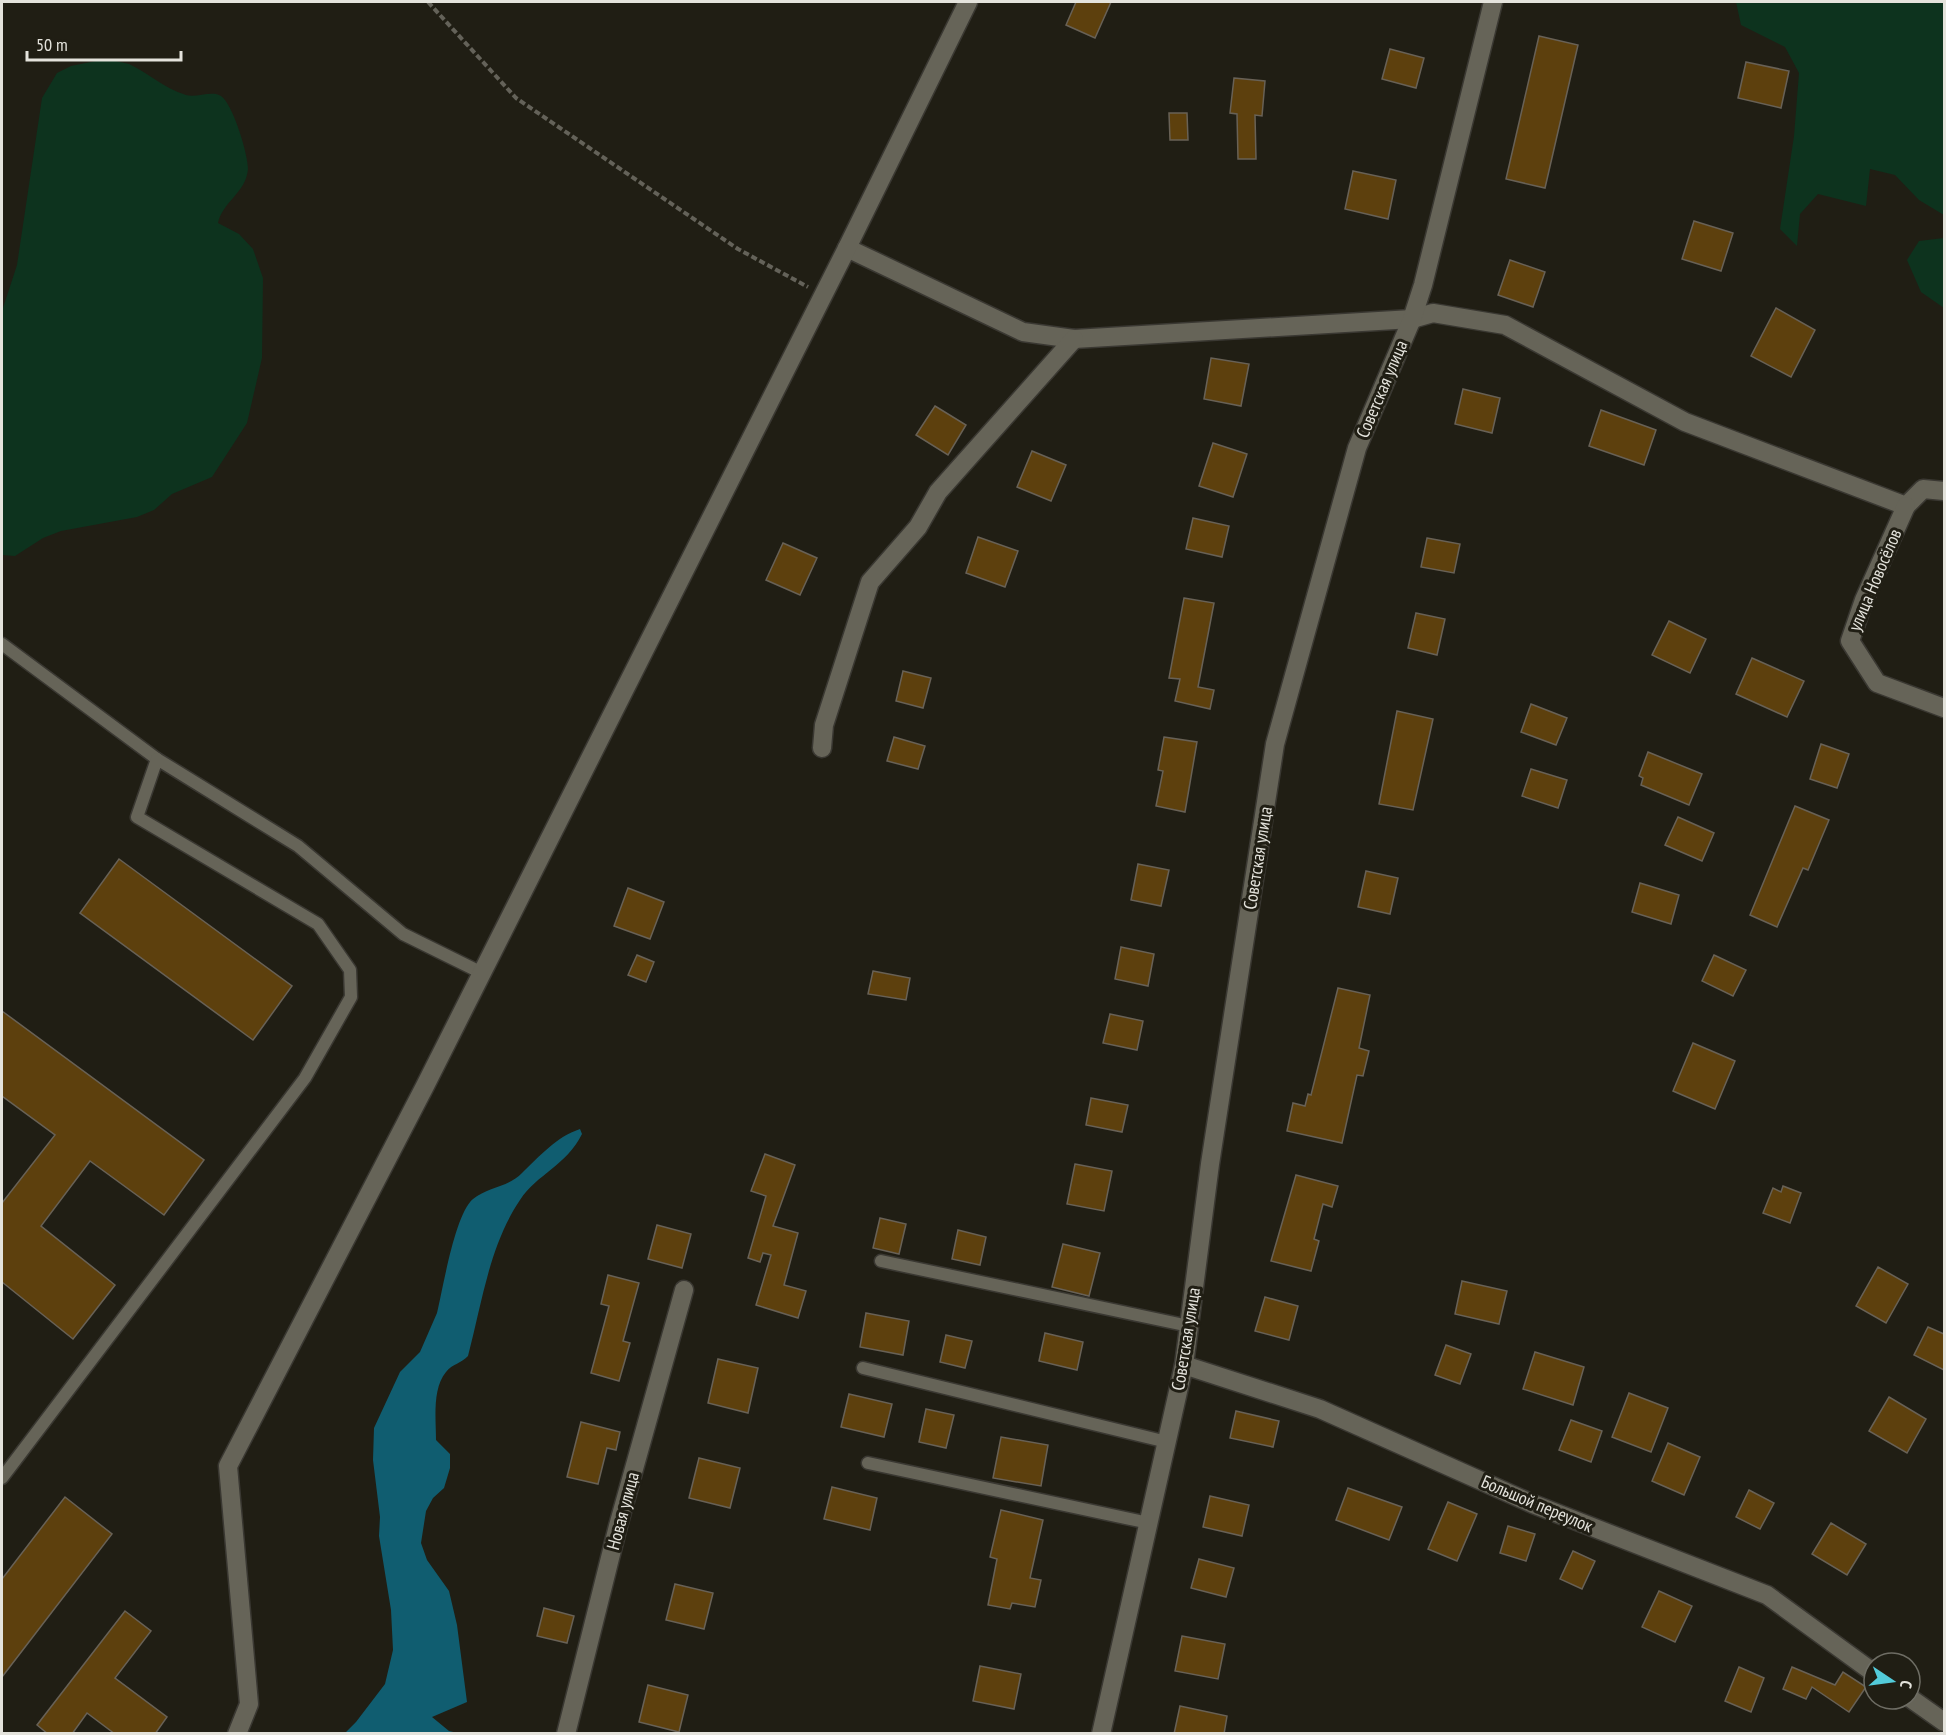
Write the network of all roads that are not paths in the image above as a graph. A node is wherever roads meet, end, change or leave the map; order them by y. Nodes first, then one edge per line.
1 (968, 2) edge
2 (1493, 2) edge
3 (847, 248) junction
4 (1412, 319) junction
5 (1074, 339) junction
6 (1944, 491) edge
7 (1906, 506) junction
8 (2, 644) edge
9 (1944, 708) edge
10 (822, 748) dead end
11 (157, 759) junction
12 (482, 973) junction
13 (881, 1261) dead end
14 (684, 1290) dead end
15 (1189, 1326) junction
16 (1184, 1365) junction
17 (863, 1368) dead end
18 (1167, 1442) junction
19 (868, 1463) dead end
20 (2, 1478) edge
21 (1149, 1523) junction
22 (1862, 1664) edge
23 (1922, 1706) edge
24 (1944, 1722) edge
25 (237, 1734) edge
26 (566, 1734) edge
27 (1101, 1734) edge

1 - 3 street
2 - 4 street, Советская улица
3 - 5 street
3 - 12 street
4 - 5 street
4 - 7 street
4 - 15 street, Советская улица
5 - 10 street
6 - 7 street
7 - 9 street, улица Новосёлов
8 - 11 lane
11 - 12 lane
11 - 20 lane
12 - 25 street
13 - 15 lane
14 - 26 street, Новая улица
15 - 16 street, Советская улица
16 - 18 street, Советская улица
16 - 22 street, Большой переулок
17 - 18 lane
18 - 21 street, Советская улица
19 - 21 lane
21 - 27 street, Советская улица
23 - 24 street

